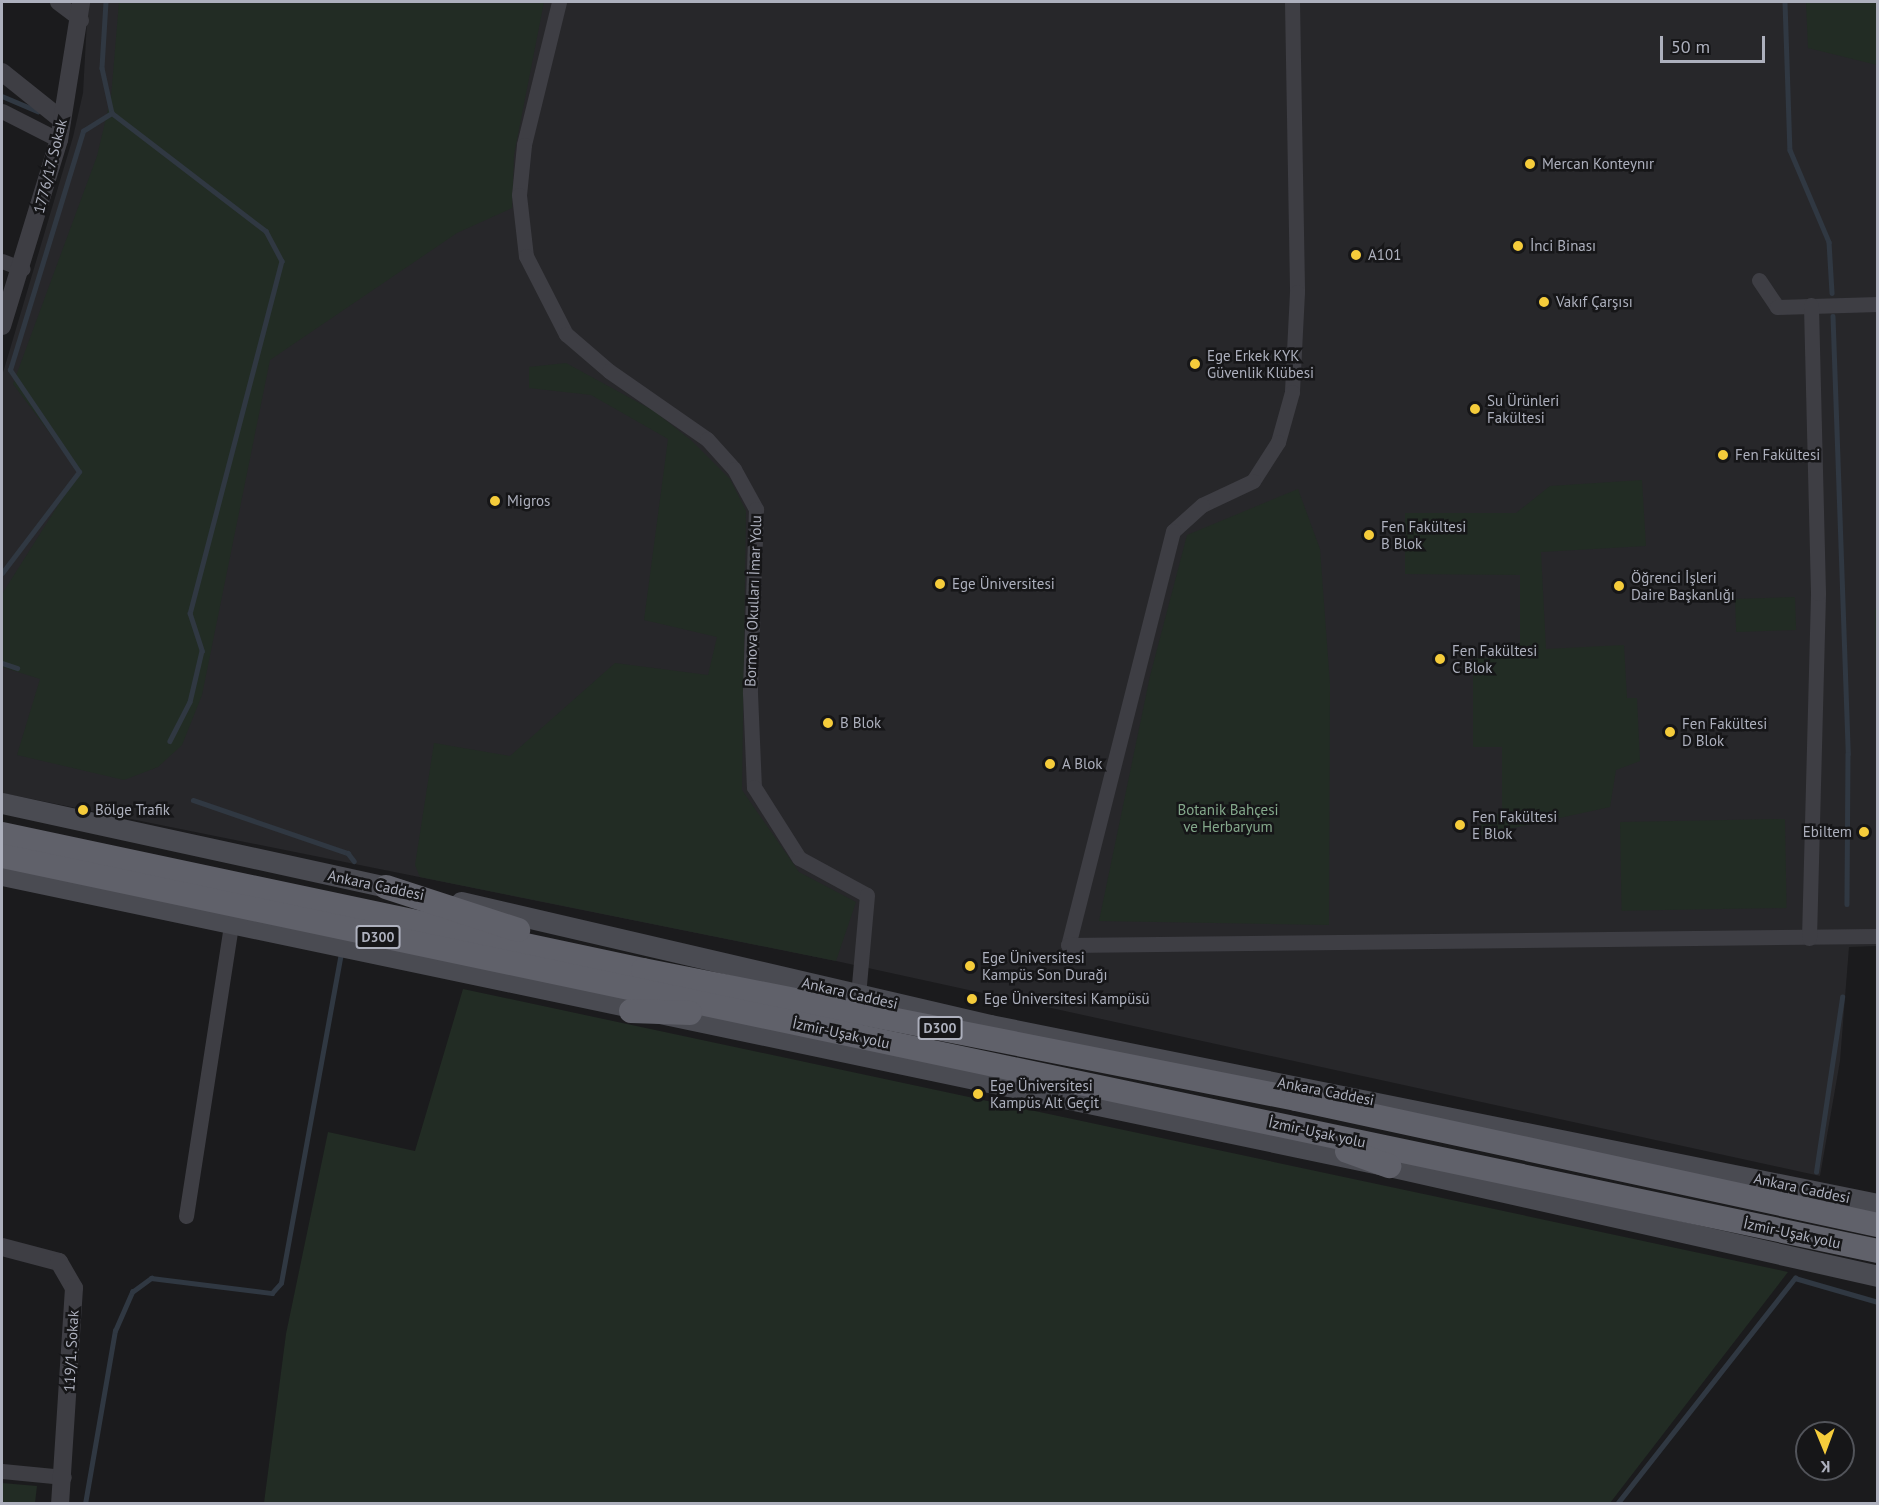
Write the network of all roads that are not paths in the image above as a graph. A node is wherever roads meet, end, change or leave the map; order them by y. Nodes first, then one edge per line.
1 (57, 2) edge
2 (81, 2) edge
3 (559, 2) edge
4 (1292, 2) edge
5 (81, 20) junction
6 (2, 72) edge
7 (2, 111) edge
8 (62, 120) junction
9 (58, 140) junction
10 (2, 261) edge
11 (23, 269) junction
12 (1759, 280) dead end
13 (1878, 304) edge
14 (1811, 305) junction
15 (2, 326) edge
16 (2, 803) edge
17 (2, 834) edge
18 (2, 856) edge
19 (2, 875) edge
20 (386, 887) junction
21 (231, 926) junction
22 (1878, 936) edge
23 (1809, 938) junction
24 (643, 970) junction
25 (858, 996) junction
26 (631, 1011) junction
27 (756, 1015) junction
28 (1296, 1099) junction
29 (1374, 1101) junction
30 (1269, 1122) junction
31 (1389, 1166) junction
32 (1878, 1204) edge
33 (186, 1216) dead end
34 (1878, 1225) edge
35 (2, 1247) edge
36 (1878, 1251) edge
37 (1878, 1276) edge
38 (2, 1471) edge
39 (64, 1477) junction
40 (60, 1503) edge

1 - 5 street
2 - 5 street, 1776/17. Sokak
3 - 25 street, Bornova Okulları İmar Yolu
4 - 23 street
5 - 8 street, 1776/17. Sokak
6 - 8 street
7 - 9 street
8 - 9 street, 1776/17. Sokak
9 - 11 street, 1776/17. Sokak
10 - 11 street
11 - 15 street, 1776/17. Sokak
12 - 14 street
13 - 14 street
14 - 23 street
16 - 20 main road, Ankara Caddesi
17 - 24 highway, Ankara Caddesi / D300
18 - 27 highway, D300
19 - 21 main road
20 - 24 highway
20 - 25 main road, Ankara Caddesi
21 - 26 main road
21 - 33 street
22 - 23 street
24 - 28 highway, Ankara Caddesi / D300
25 - 29 main road, Ankara Caddesi
26 - 27 highway
26 - 31 main road
27 - 30 highway, İzmir-Uşak yolu / D300
28 - 29 highway
28 - 34 highway, Ankara Caddesi / D300
29 - 32 main road, Ankara Caddesi
30 - 31 highway
30 - 36 highway, İzmir-Uşak yolu / D300
31 - 37 main road
35 - 39 street, 119/1. Sokak
38 - 39 street
39 - 40 street, 119/1. Sokak

